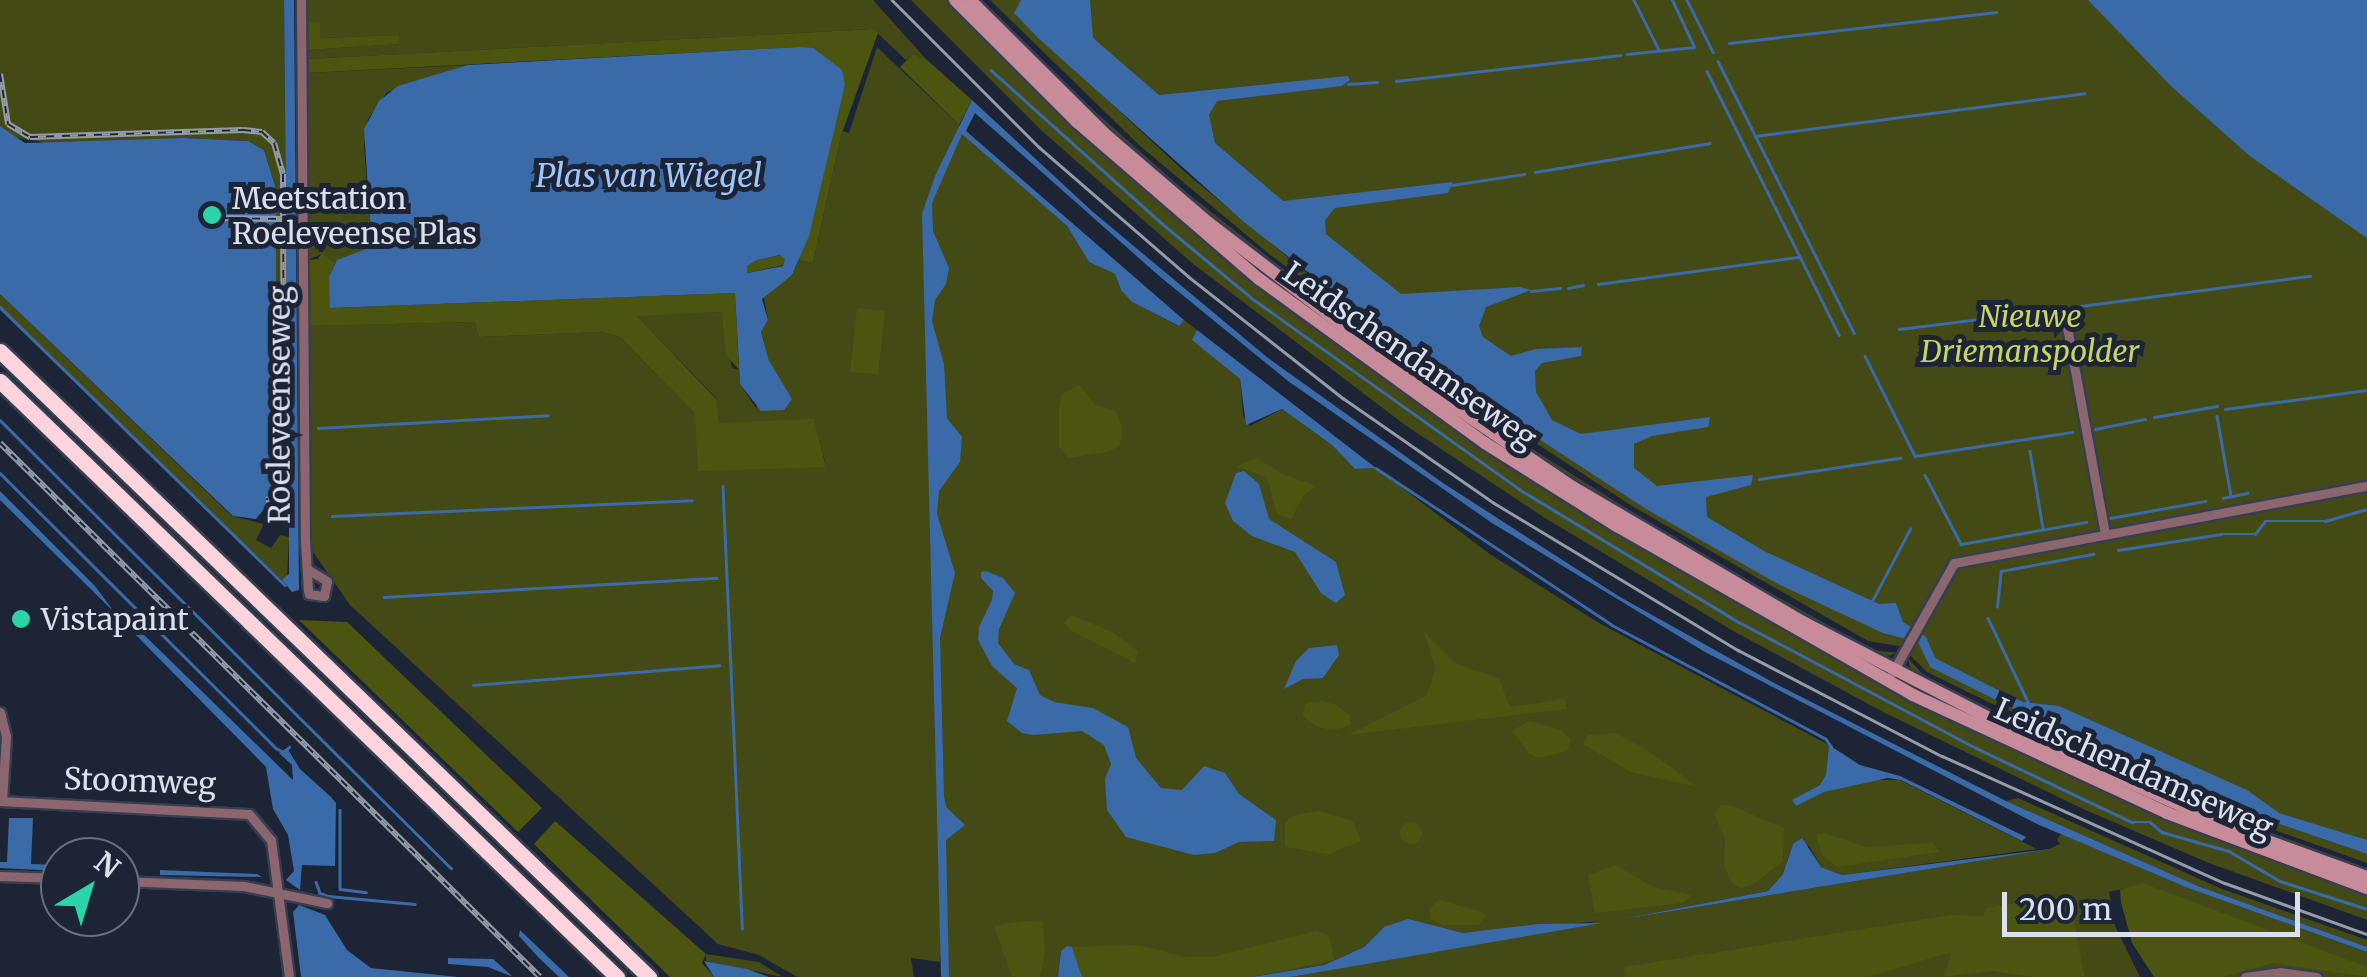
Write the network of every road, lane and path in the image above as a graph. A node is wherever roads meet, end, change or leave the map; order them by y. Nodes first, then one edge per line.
1 (301, 0) edge
2 (955, 0) edge
3 (970, 0) edge
4 (2065, 316) dead end
5 (0, 351) edge
6 (0, 381) edge
7 (2367, 486) edge
8 (2105, 533) junction
9 (307, 569) dead end
10 (1890, 676) junction
11 (0, 712) edge
12 (1, 801) edge
13 (0, 876) edge
14 (40, 877) edge
15 (2367, 877) edge
16 (140, 882) edge
17 (2367, 888) edge
18 (279, 893) junction
19 (328, 903) dead end
20 (290, 977) edge
21 (617, 977) edge
22 (649, 977) edge
23 (2245, 977) edge
24 (2316, 977) edge

1 - 9 street, Roeleveenseweg
2 - 10 main road, Leidschendamseweg
3 - 10 main road, Leidschendamseweg
4 - 8 street
5 - 22 highway
6 - 21 highway
7 - 8 street
8 - 10 street
10 - 15 main road, Leidschendamseweg
10 - 17 main road, Leidschendamseweg
11 - 12 street
12 - 18 street, Stoomweg
13 - 14 street
16 - 18 street
18 - 19 street
18 - 20 street, Stoomweg
23 - 24 street

